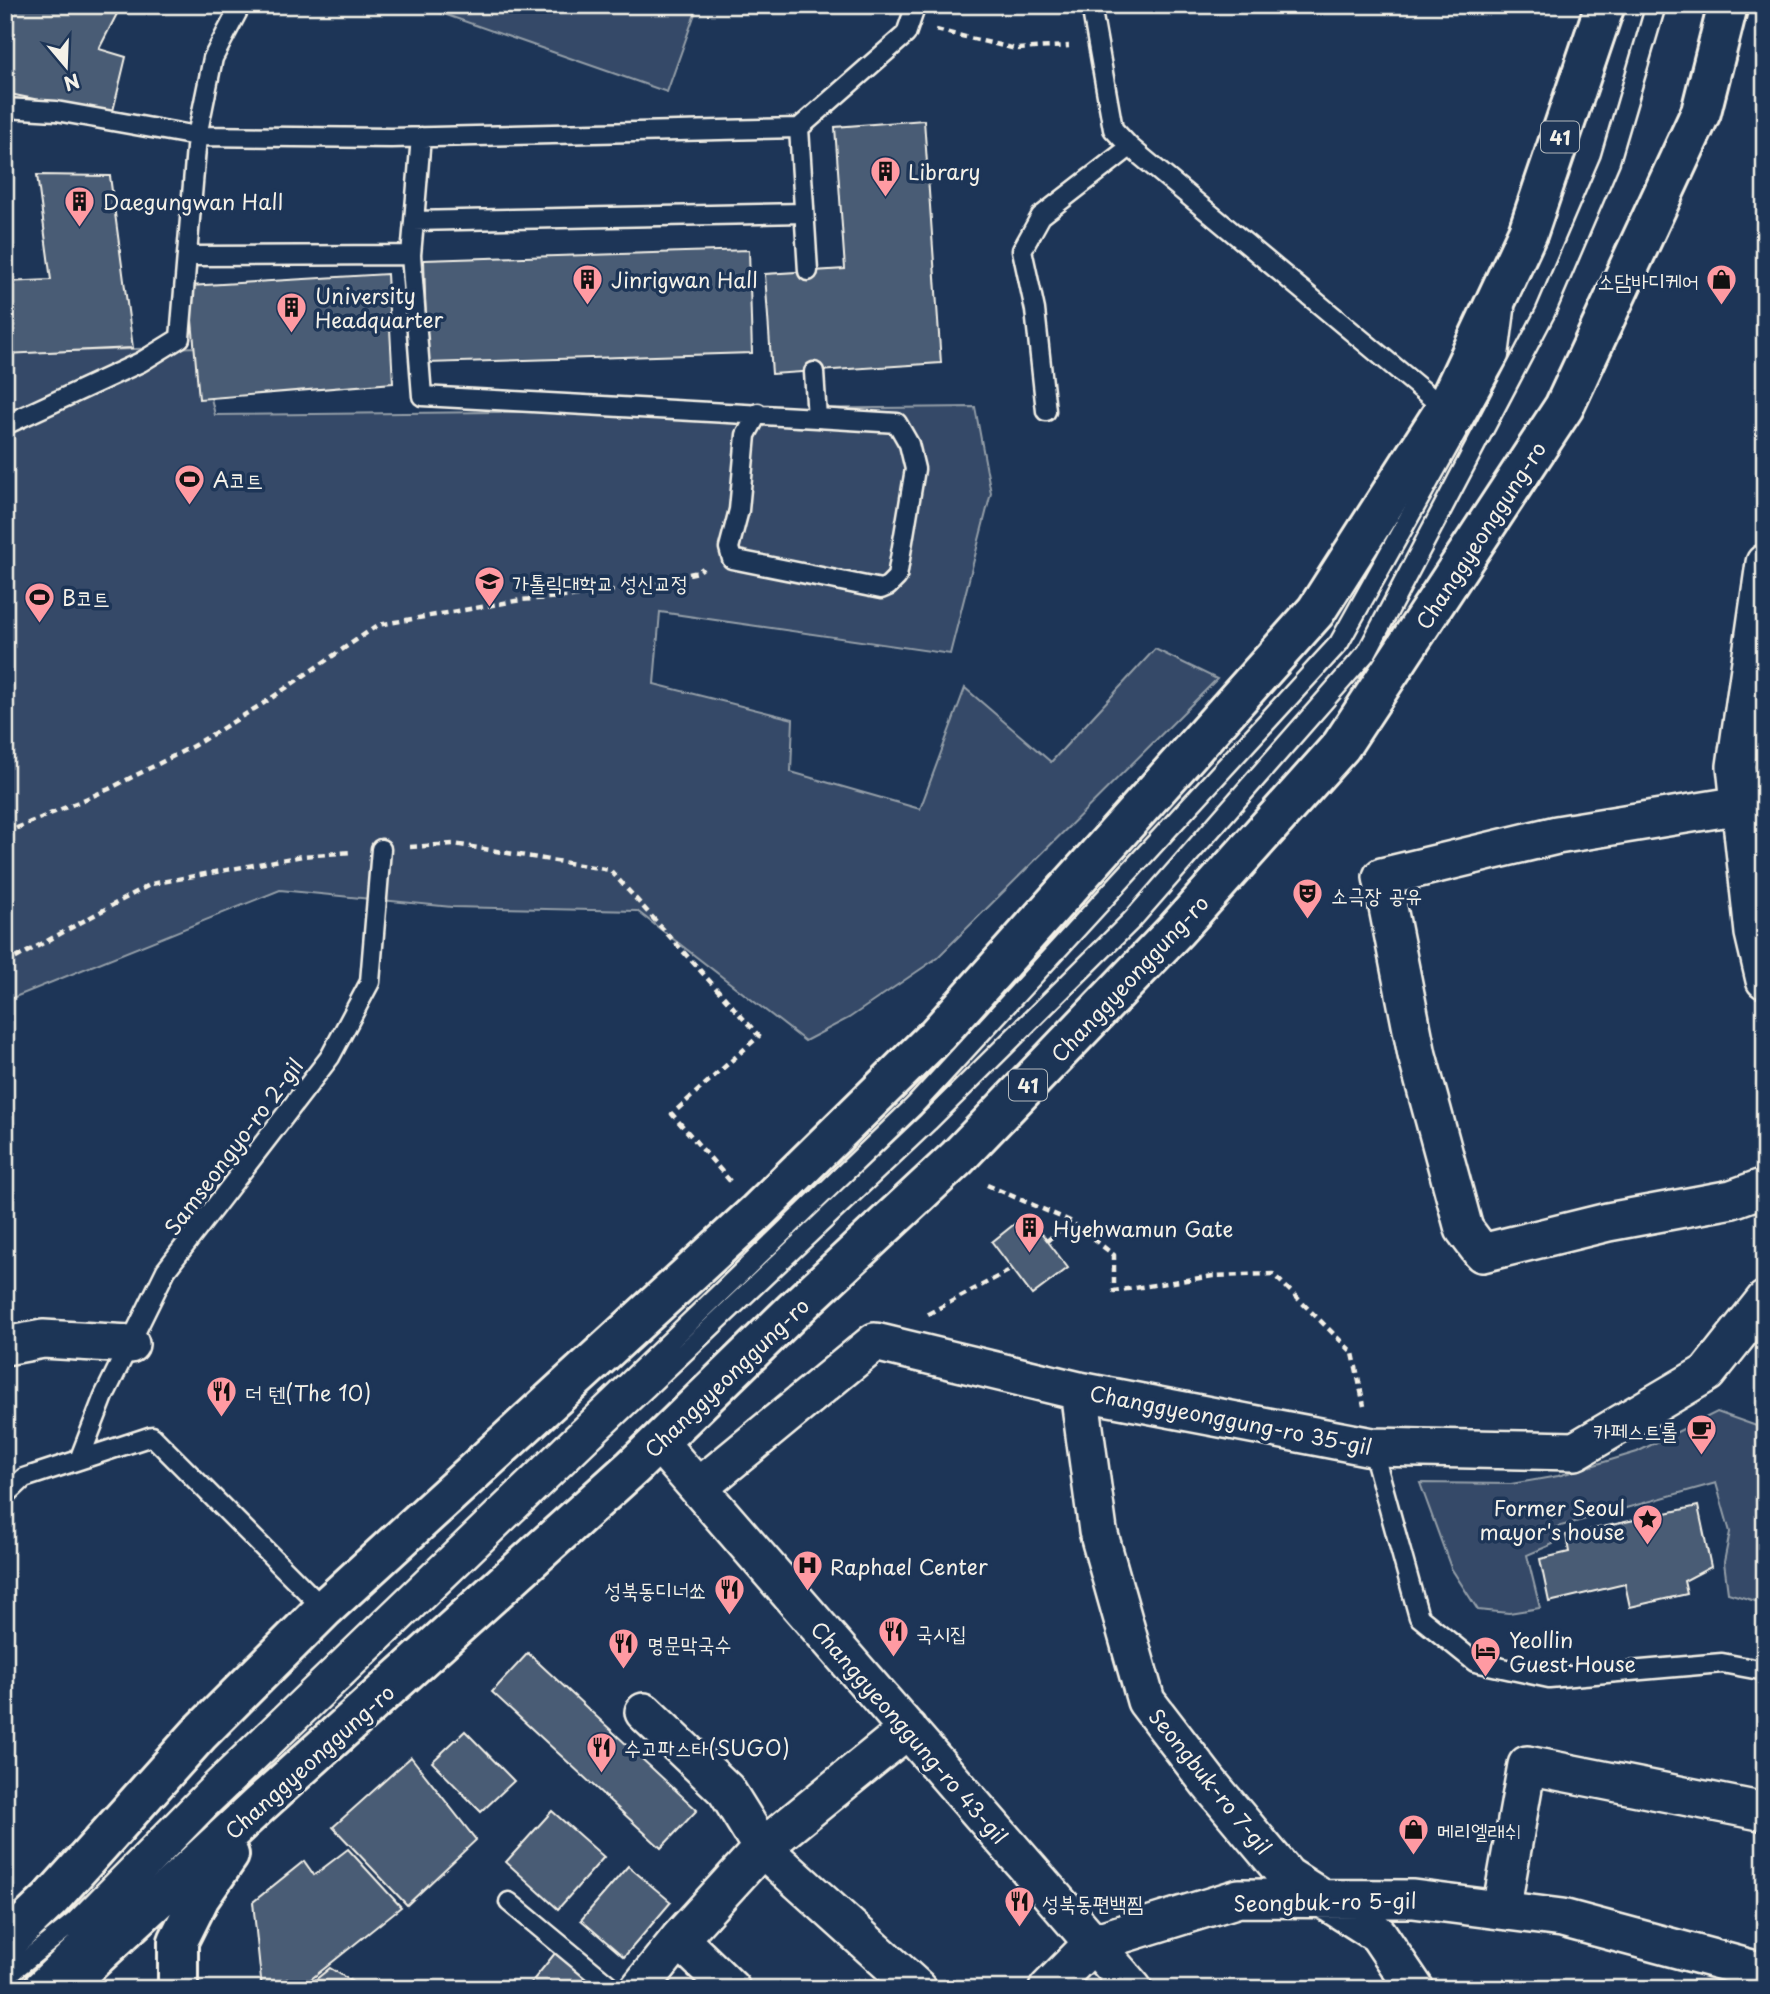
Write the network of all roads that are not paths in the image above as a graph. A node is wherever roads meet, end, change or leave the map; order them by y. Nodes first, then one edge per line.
1 (241, 5) edge
2 (916, 5) edge
3 (1091, 5) edge
4 (1605, 5) edge
5 (1656, 5) edge
6 (1728, 5) edge
7 (5, 108) edge
8 (799, 128) junction
9 (197, 136) junction
10 (421, 137) junction
11 (1130, 147) junction
12 (804, 213) junction
13 (414, 220) junction
14 (411, 255) junction
15 (187, 256) junction
16 (1511, 268) junction
17 (808, 271) dead end
18 (814, 372) dead end
19 (1445, 409) junction
20 (1046, 411) dead end
21 (758, 413) junction
22 (817, 418) junction
23 (5, 425) edge
24 (1765, 563) edge
25 (1741, 805) junction
26 (381, 849) road end
27 (1765, 980) edge
28 (1765, 1187) edge
29 (1765, 1300) edge
30 (130, 1345) junction
31 (5, 1346) edge
32 (1079, 1391) junction
33 (659, 1443) junction
34 (1373, 1447) junction
35 (79, 1460) junction
36 (698, 1488) junction
37 (5, 1496) edge
38 (324, 1609) junction
39 (1765, 1671) edge
40 (644, 1712) dead end
41 (908, 1729) junction
42 (268, 1798) junction
43 (1765, 1812) edge
44 (762, 1848) junction
45 (1322, 1899) junction
46 (509, 1902) dead end
47 (1501, 1910) junction
48 (679, 1939) junction
49 (8, 1940) edge
50 (1093, 1943) junction
51 (5, 1977) edge
52 (1765, 1978) edge
53 (69, 1982) edge
54 (29, 1989) edge
55 (178, 1989) edge
56 (614, 1989) edge
57 (639, 1989) edge
58 (732, 1989) edge
59 (918, 1989) edge
60 (1048, 1989) edge
61 (1133, 1989) edge
62 (1415, 1989) edge

1 - 9 lane
2 - 8 lane
3 - 11 lane
4 - 16 main road, 41
5 - 54 lane
6 - 33 main road, Changgyeonggung-ro / 41
7 - 9 lane
8 - 10 lane
8 - 12 lane
9 - 10 lane
9 - 15 lane
10 - 13 lane
11 - 19 lane
11 - 20 lane
12 - 13 lane
12 - 17 lane
13 - 14 lane
14 - 15 lane
14 - 21 lane
15 - 23 lane
16 - 19 main road, 41
16 - 51 lane
18 - 22 lane
19 - 38 main road, 41
21 - 22 lane
21 - 22 lane
24 - 25 street
25 - 27 street
25 - 28 street
26 - 30 lane, Samseongyo-ro 2-gil
29 - 34 street, Changgyeonggung-ro 35-gil
30 - 31 street
30 - 35 lane, Samseongyo-ro 2-gil
32 - 34 street, Changgyeonggung-ro 35-gil
32 - 36 street, Changgyeonggung-ro 35-gil
32 - 45 street, Seongbuk-ro 7-gil
33 - 36 street, Changgyeonggung-ro 43-gil
33 - 42 main road, Changgyeonggung-ro / 41
34 - 39 lane
35 - 37 lane
35 - 38 lane
36 - 41 street, Changgyeonggung-ro 43-gil
38 - 49 main road, 41
40 - 44 street
41 - 44 street
41 - 50 street, Changgyeonggung-ro 43-gil
42 - 53 main road, Changgyeonggung-ro / 41
42 - 55 main road
43 - 47 street
44 - 48 street
44 - 59 street
45 - 47 street, Seongbuk-ro 5-gil
45 - 50 street, Seongbuk-ro 5-gil
45 - 62 street, Seongbuk-ro 7-gil
46 - 56 lane
47 - 52 street, Seongbuk-ro 5-gil
48 - 57 street
48 - 58 street
50 - 60 street, Seongbuk-ro 5-gil
50 - 61 street, Changgyeonggung-ro 43-gil

